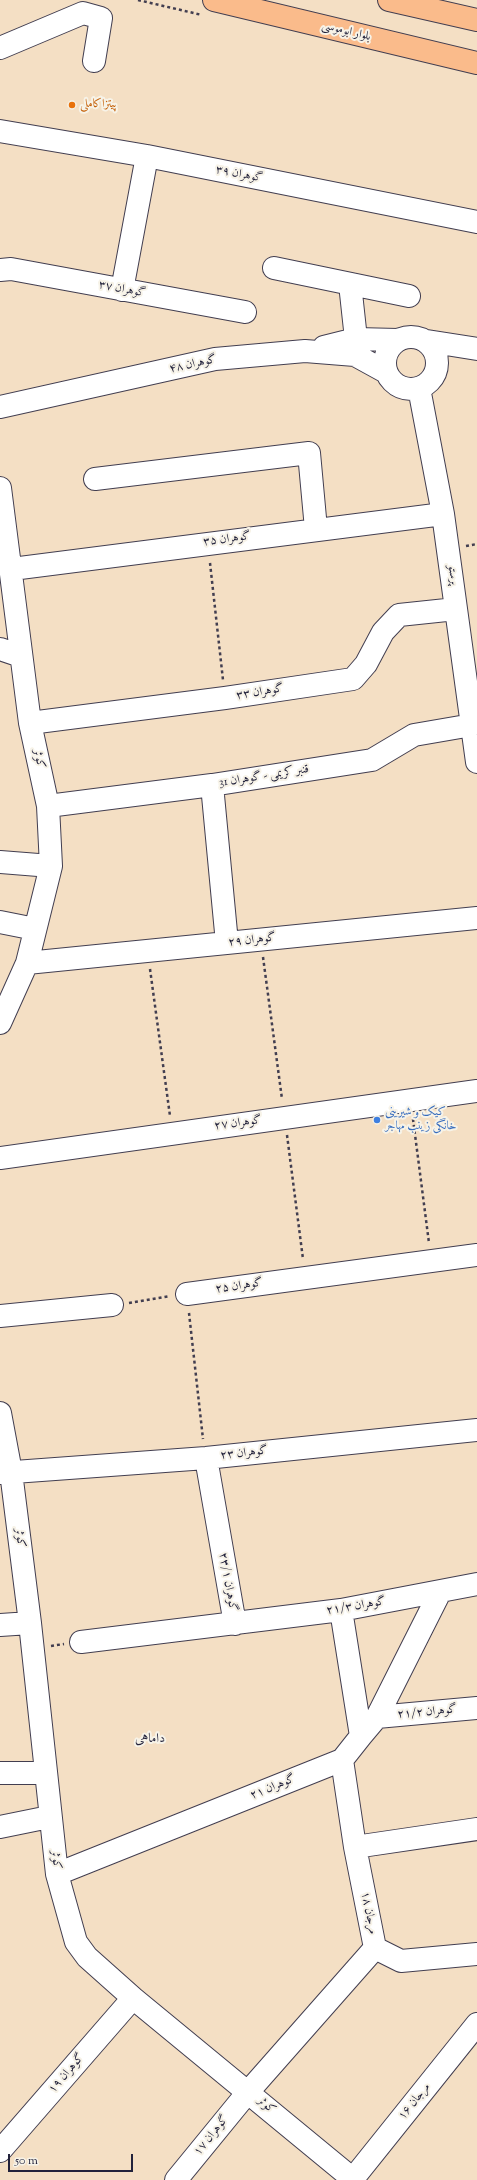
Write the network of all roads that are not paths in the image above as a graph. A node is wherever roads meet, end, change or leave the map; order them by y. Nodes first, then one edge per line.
1 (214, 0) edge
2 (389, 0) edge
3 (477, 20) edge
4 (0, 48) edge
5 (94, 61) dead end
6 (477, 63) edge
7 (0, 131) edge
8 (147, 156) junction
9 (477, 222) edge
10 (274, 268) dead end
11 (0, 270) edge
12 (350, 284) junction
13 (122, 290) junction
14 (409, 296) dead end
15 (245, 312) dead end
16 (356, 339) junction
17 (398, 340) junction
18 (427, 341) junction
19 (477, 349) edge
20 (305, 351) junction
21 (477, 354) edge
22 (386, 372) junction
23 (436, 374) junction
24 (419, 388) junction
25 (0, 408) edge
26 (95, 479) dead end
27 (0, 488) edge
28 (443, 514) junction
29 (316, 529) junction
30 (12, 569) junction
31 (456, 609) junction
32 (0, 649) edge
33 (22, 656) junction
34 (30, 723) junction
35 (472, 725) junction
36 (477, 762) edge
37 (212, 785) junction
38 (48, 806) junction
39 (0, 862) edge
40 (51, 866) junction
41 (477, 918) edge
42 (0, 922) edge
43 (35, 929) junction
44 (227, 943) junction
45 (27, 963) junction
46 (0, 1023) edge
47 (477, 1091) edge
48 (0, 1158) edge
49 (477, 1255) edge
50 (187, 1294) road end
51 (112, 1305) road end
52 (0, 1316) edge
53 (0, 1413) edge
54 (477, 1430) edge
55 (206, 1458) junction
56 (5, 1473) edge
57 (477, 1584) edge
58 (440, 1592) junction
59 (341, 1610) junction
60 (30, 1623) junction
61 (235, 1624) junction
62 (0, 1625) edge
63 (80, 1642) road end
64 (477, 1708) edge
65 (377, 1717) junction
66 (361, 1736) junction
67 (342, 1760) junction
68 (0, 1773) edge
69 (46, 1773) junction
70 (49, 1817) junction
71 (0, 1827) edge
72 (477, 1829) edge
73 (355, 1847) junction
74 (57, 1874) junction
75 (375, 1948) junction
76 (477, 1954) edge
77 (133, 1998) junction
78 (477, 2024) edge
79 (248, 2092) junction
80 (0, 2151) edge
81 (176, 2180) edge
82 (353, 2180) edge

1 - 6 main road, بلوار ابوموسی
2 - 3 main road
4 - 5 street
7 - 8 street, گوهران ۳۹
8 - 9 street, گوهران ۳۹
8 - 13 street
10 - 12 street
11 - 13 street, گوهران ۳۷
12 - 14 street
12 - 16 street
13 - 15 street, گوهران ۳۷
16 - 17 street
16 - 20 street
17 - 18 street
17 - 22 street
18 - 19 street
18 - 23 street
20 - 22 street, گوهران ۴۸
20 - 25 street, گوهران ۴۸
21 - 23 street
22 - 24 street
23 - 24 street
24 - 28 street, پرستو
26 - 29 street
27 - 30 street, کوثر
28 - 29 street, گوهران ۳۵
28 - 31 street, پرستو
29 - 30 street, گوهران ۳۵
30 - 33 street, کوثر
31 - 34 street, گوهران ۳۳
31 - 35 street, پرستو
32 - 33 street
33 - 34 street, کوثر
34 - 38 street, کوثر
35 - 36 street, پرستو
35 - 37 street, قنبر کریمی - گوهران 31
37 - 38 street, قنبر کریمی - گوهران 31
37 - 44 street
38 - 40 street, کوثر
39 - 40 street
40 - 43 street, کوثر
41 - 44 street, گوهران ۲۹
42 - 43 street
43 - 45 street, کوثر
44 - 45 street, گوهران ۲۹
45 - 46 street, کوثر
47 - 48 street, گوهران ۲۷
49 - 50 street, گوهران ۲۵
51 - 52 street
53 - 56 street, کوثر
54 - 55 street, گوهران ۲۳
55 - 56 street, گوهران ۲۳
55 - 61 street, گوهران ۲۳/۱
56 - 60 street, کوثر
57 - 58 street, گوهران ۲۱/۳
58 - 59 street, گوهران ۲۱/۳
58 - 65 street, گوهران ۲۱
59 - 61 street, گوهران ۲۱/۳
59 - 66 street
60 - 62 street
60 - 69 street, کوثر
61 - 63 street, گوهران ۲۳/۱
64 - 65 street, گوهران ۲۱/۲
65 - 66 street, گوهران ۲۱
66 - 67 street, گوهران ۲۱
67 - 73 street, مرجان ۱۸
67 - 74 street, گوهران ۲۱
68 - 69 street
69 - 70 street, کوثر
70 - 71 street
70 - 74 street, کوثر
72 - 73 street
73 - 75 street, مرجان ۱۸
74 - 77 street, کوثر
75 - 76 street
75 - 79 street, مرجان ۱۸
77 - 79 street, کوثر
77 - 80 street, گوهران ۱۹
78 - 82 street, مرجان ۱۶
79 - 81 street, گوهران ۱۷
79 - 82 street, کوثر

